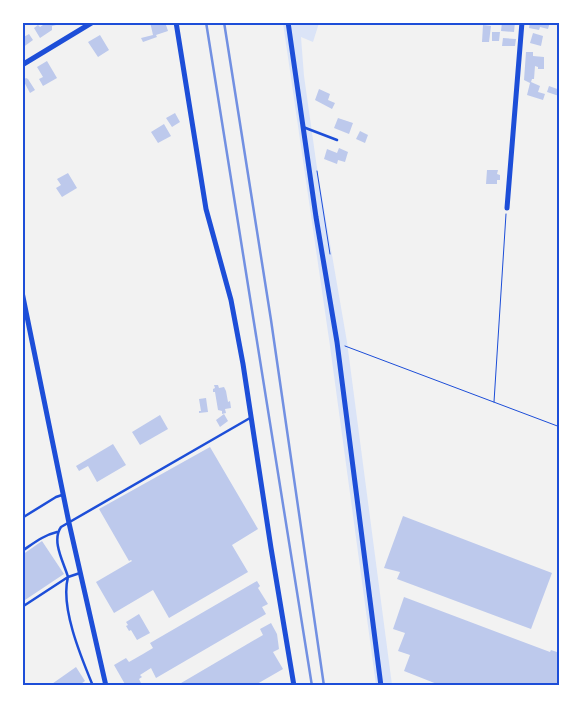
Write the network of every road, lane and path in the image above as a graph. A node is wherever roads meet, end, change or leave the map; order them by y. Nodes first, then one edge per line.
1 (94, 22) edge
2 (176, 22) edge
3 (288, 22) edge
4 (522, 22) edge
5 (22, 65) edge
6 (302, 127) junction
7 (337, 140) dead end
8 (506, 208) joint
9 (22, 292) edge
10 (24, 304) edge
11 (338, 342) junction
12 (494, 403) junction
13 (252, 417) junction
14 (560, 427) edge
15 (63, 495) junction
16 (22, 518) edge
17 (69, 523) junction
18 (57, 532) junction
19 (22, 551) edge
20 (80, 573) junction
21 (68, 577) junction
22 (22, 606) edge
23 (93, 686) edge
24 (106, 686) edge
25 (294, 686) edge
26 (381, 686) edge

1 - 5 street
2 - 13 street
3 - 6 street
4 - 8 street
6 - 7 lane
6 - 11 street
8 - 12 path
9 - 10 street
10 - 15 street
11 - 12 path
11 - 26 street
12 - 14 path
13 - 17 lane
13 - 25 street
15 - 16 lane
15 - 17 street
17 - 18 lane
17 - 20 street
18 - 19 lane
18 - 21 lane
20 - 21 lane
20 - 24 street
21 - 22 lane
21 - 23 lane

